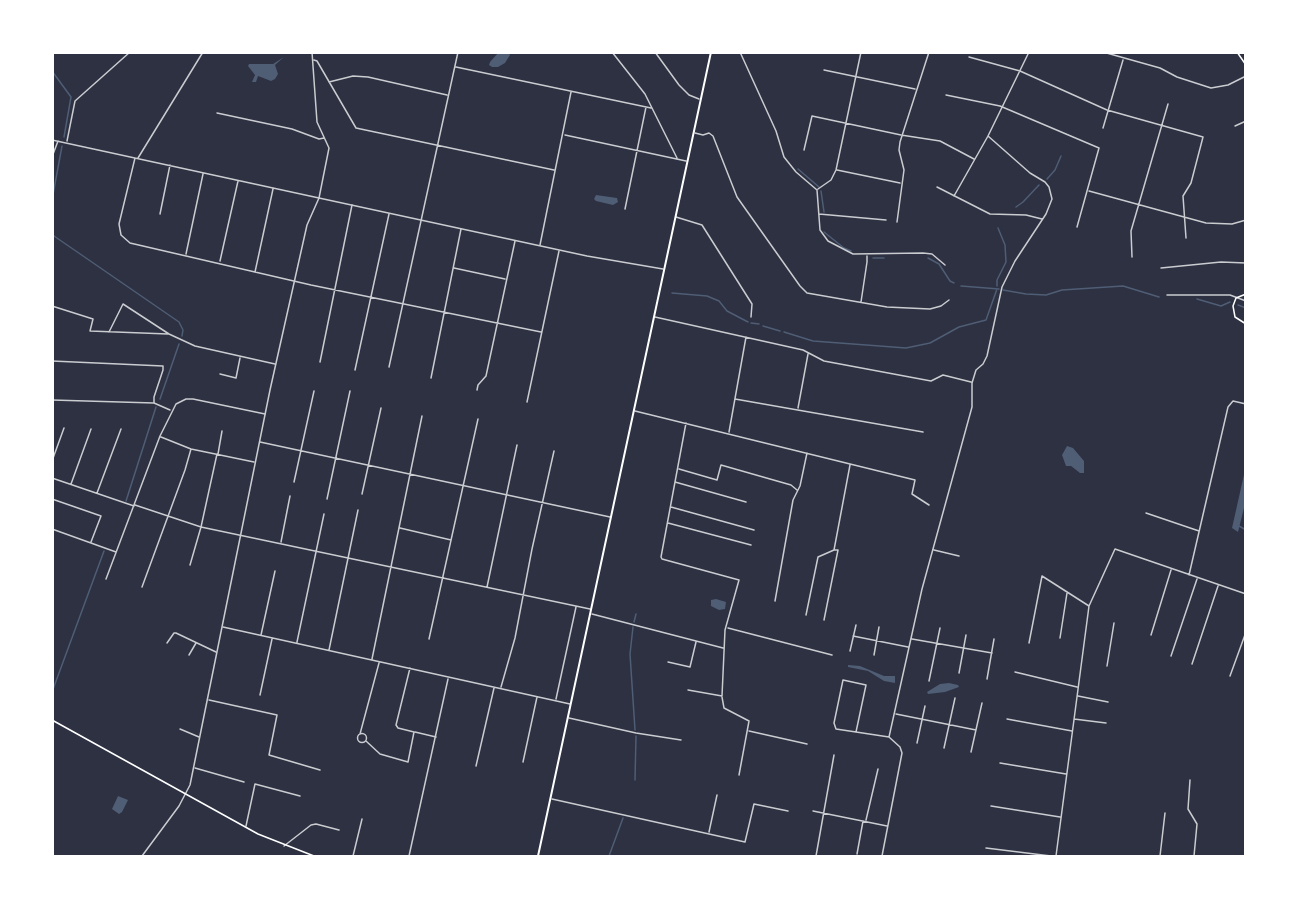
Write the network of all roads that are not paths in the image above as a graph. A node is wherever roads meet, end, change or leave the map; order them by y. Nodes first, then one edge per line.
1 (130, 52) edge
2 (203, 52) edge
3 (312, 52) edge
4 (458, 52) edge
5 (529, 52) edge
6 (537, 52) edge
7 (612, 52) edge
8 (656, 52) edge
9 (711, 52) edge
10 (740, 52) edge
11 (861, 52) edge
12 (929, 52) edge
13 (1029, 52) edge
14 (1103, 52) edge
15 (1237, 52) edge
16 (969, 57) dead end
17 (1124, 58) junction
18 (313, 60) junction
19 (1245, 65) edge
20 (455, 67) junction
21 (824, 70) dead end
22 (1020, 71) junction
23 (1245, 76) edge
24 (856, 77) junction
25 (329, 82) junction
26 (916, 89) junction
27 (572, 91) junction
28 (448, 95) junction
29 (946, 95) dead end
30 (701, 100) junction
31 (1168, 104) dead end
32 (646, 107) junction
33 (651, 108) junction
34 (1003, 108) junction
35 (1109, 110) junction
36 (217, 113) dead end
37 (1245, 121) edge
38 (846, 124) junction
39 (1162, 124) junction
40 (1235, 126) dead end
41 (1103, 128) dead end
42 (694, 133) junction
43 (564, 135) junction
44 (901, 135) junction
45 (988, 136) junction
46 (325, 138) junction
47 (52, 140) edge
48 (58, 141) junction
49 (67, 142) junction
50 (436, 145) junction
51 (637, 150) junction
52 (804, 150) dead end
53 (52, 157) edge
54 (136, 158) junction
55 (677, 159) junction
56 (974, 159) junction
57 (688, 161) junction
58 (170, 165) junction
59 (554, 170) junction
60 (836, 170) junction
61 (204, 173) junction
62 (238, 180) junction
63 (902, 184) junction
64 (937, 187) dead end
65 (274, 188) junction
66 (817, 190) junction
67 (1088, 191) junction
68 (954, 196) junction
69 (319, 198) junction
70 (352, 205) junction
71 (1139, 206) junction
72 (625, 209) dead end
73 (389, 213) junction
74 (160, 214) dead end
75 (819, 214) junction
76 (676, 217) junction
77 (1184, 218) junction
78 (1043, 219) junction
79 (420, 220) junction
80 (886, 220) dead end
81 (1245, 220) edge
82 (897, 222) dead end
83 (1077, 227) dead end
84 (461, 228) junction
85 (1186, 238) dead end
86 (515, 240) junction
87 (540, 245) junction
88 (559, 250) junction
89 (186, 255) junction
90 (867, 255) junction
91 (1132, 257) dead end
92 (220, 263) junction
93 (1245, 263) edge
94 (945, 265) dead end
95 (454, 268) junction
96 (1161, 268) dead end
97 (665, 269) junction
98 (255, 272) junction
99 (506, 279) junction
100 (294, 281) junction
101 (334, 291) junction
102 (1245, 294) edge
103 (1167, 295) dead end
104 (370, 298) junction
105 (1236, 298) junction
106 (949, 300) dead end
107 (1245, 301) edge
108 (861, 302) junction
109 (402, 304) junction
110 (52, 306) edge
111 (444, 312) junction
112 (655, 317) junction
113 (751, 317) dead end
114 (497, 323) junction
115 (1245, 324) edge
116 (109, 332) junction
117 (541, 332) junction
118 (169, 334) junction
119 (746, 337) junction
120 (808, 353) junction
121 (240, 357) junction
122 (52, 361) edge
123 (320, 362) dead end
124 (276, 364) junction
125 (388, 368) dead end
126 (355, 370) dead end
127 (219, 374) dead end
128 (431, 378) dead end
129 (972, 382) junction
130 (477, 390) dead end
131 (314, 391) dead end
132 (350, 392) dead end
133 (735, 399) junction
134 (52, 400) edge
135 (527, 402) dead end
136 (154, 403) junction
137 (1245, 404) edge
138 (381, 408) dead end
139 (797, 410) junction
140 (171, 411) junction
141 (634, 411) junction
142 (265, 414) junction
143 (422, 416) dead end
144 (478, 419) dead end
145 (686, 423) junction
146 (64, 428) dead end
147 (91, 429) dead end
148 (121, 429) dead end
149 (222, 431) dead end
150 (923, 432) dead end
151 (729, 433) junction
152 (160, 436) junction
153 (259, 442) junction
154 (517, 445) dead end
155 (191, 449) junction
156 (301, 450) junction
157 (554, 451) dead end
158 (807, 453) junction
159 (217, 454) junction
160 (336, 457) junction
161 (52, 461) edge
162 (255, 462) junction
163 (850, 464) junction
164 (369, 465) junction
165 (678, 468) junction
166 (410, 474) junction
167 (52, 478) edge
168 (294, 482) dead end
169 (675, 482) junction
170 (71, 485) junction
171 (464, 485) junction
172 (798, 491) junction
173 (96, 494) junction
174 (362, 494) dead end
175 (507, 494) junction
176 (290, 496) dead end
177 (327, 499) dead end
178 (52, 500) edge
179 (543, 502) junction
180 (746, 502) dead end
181 (929, 505) dead end
182 (135, 506) junction
183 (670, 507) junction
184 (358, 510) dead end
185 (1146, 513) dead end
186 (324, 514) dead end
187 (168, 517) junction
188 (612, 517) junction
189 (667, 522) junction
190 (201, 526) junction
191 (399, 528) junction
192 (52, 529) edge
193 (754, 530) dead end
194 (1198, 531) junction
195 (241, 534) junction
196 (452, 540) junction
197 (91, 542) junction
198 (280, 543) junction
199 (751, 545) dead end
200 (933, 549) junction
201 (316, 550) junction
202 (834, 550) junction
203 (117, 552) junction
204 (959, 556) dead end
205 (348, 558) junction
206 (190, 565) dead end
207 (391, 567) junction
208 (1172, 569) junction
209 (275, 571) dead end
210 (1189, 575) junction
211 (444, 578) junction
212 (1197, 578) junction
213 (106, 579) dead end
214 (1219, 585) junction
215 (142, 587) dead end
216 (487, 587) junction
217 (1068, 593) junction
218 (1245, 594) edge
219 (523, 595) junction
220 (775, 601) dead end
221 (576, 606) junction
222 (1089, 606) junction
223 (591, 611) junction
224 (806, 615) dead end
225 (824, 620) dead end
226 (1114, 623) dead end
227 (856, 624) dead end
228 (223, 627) junction
229 (879, 627) dead end
230 (726, 628) junction
231 (940, 628) dead end
232 (1245, 632) edge
233 (966, 635) dead end
234 (1151, 635) dead end
235 (261, 636) junction
236 (853, 636) junction
237 (272, 638) junction
238 (1060, 638) dead end
239 (429, 639) dead end
240 (912, 639) junction
241 (994, 639) dead end
242 (877, 640) junction
243 (697, 641) junction
244 (196, 642) junction
245 (167, 643) dead end
246 (1029, 643) dead end
247 (297, 644) junction
248 (937, 644) junction
249 (909, 647) junction
250 (723, 648) junction
251 (964, 649) junction
252 (328, 650) junction
253 (850, 651) dead end
254 (218, 652) junction
255 (992, 653) junction
256 (189, 655) dead end
257 (832, 655) dead end
258 (874, 655) dead end
259 (1171, 656) dead end
260 (372, 660) junction
261 (380, 662) junction
262 (668, 662) dead end
263 (1192, 664) dead end
264 (1107, 666) dead end
265 (410, 668) junction
266 (1015, 672) dead end
267 (959, 673) dead end
268 (1230, 676) dead end
269 (449, 677) junction
270 (987, 679) dead end
271 (929, 681) dead end
272 (494, 687) junction
273 (1078, 687) junction
274 (500, 688) junction
275 (688, 690) dead end
276 (260, 695) dead end
277 (537, 696) junction
278 (722, 696) junction
279 (1077, 696) junction
280 (955, 698) dead end
281 (208, 699) junction
282 (555, 700) junction
283 (1108, 702) dead end
284 (982, 703) dead end
285 (571, 704) junction
286 (925, 706) dead end
287 (895, 714) junction
288 (568, 717) junction
289 (1074, 718) junction
290 (922, 719) junction
291 (1007, 719) dead end
292 (52, 720) edge
293 (1106, 723) dead end
294 (949, 725) junction
295 (364, 726) junction
296 (180, 729) dead end
297 (976, 730) junction
298 (748, 731) junction
299 (1072, 731) junction
300 (414, 732) junction
301 (856, 732) junction
302 (360, 734) junction
303 (366, 735) junction
304 (200, 737) junction
305 (436, 737) junction
306 (890, 737) junction
307 (681, 740) dead end
308 (366, 741) junction
309 (917, 743) dead end
310 (807, 744) dead end
311 (944, 748) dead end
312 (971, 753) dead end
313 (834, 755) dead end
314 (523, 762) dead end
315 (1000, 764) dead end
316 (476, 766) dead end
317 (194, 768) junction
318 (878, 768) dead end
319 (320, 770) dead end
320 (739, 775) dead end
321 (1067, 775) junction
322 (1190, 780) dead end
323 (244, 782) dead end
324 (187, 794) junction
325 (717, 795) dead end
326 (300, 796) dead end
327 (551, 799) junction
328 (991, 806) dead end
329 (788, 810) dead end
330 (813, 811) dead end
331 (823, 813) junction
332 (1165, 813) dead end
333 (1061, 817) junction
334 (363, 819) dead end
335 (864, 821) junction
336 (246, 827) junction
337 (887, 827) junction
338 (339, 830) dead end
339 (708, 833) junction
340 (284, 846) junction
341 (986, 848) dead end
342 (857, 855) dead end
343 (142, 856) edge
344 (314, 856) edge
345 (353, 856) edge
346 (409, 856) edge
347 (538, 856) edge
348 (816, 856) edge
349 (882, 856) edge
350 (1051, 856) edge
351 (1056, 856) edge
352 (1160, 856) edge
353 (1194, 856) edge

1 - 49 street
2 - 54 street
3 - 18 street
4 - 20 street
5 - 6 street
7 - 33 street
8 - 30 street
9 - 30 main road
10 - 66 street
11 - 24 street
12 - 26 street
13 - 22 street
14 - 17 street
15 - 19 main road
16 - 22 street
17 - 23 street
17 - 35 street
18 - 25 street
18 - 46 street
20 - 27 street
20 - 28 street
21 - 24 street
22 - 34 street
22 - 35 street
24 - 26 street
24 - 38 street
25 - 28 street
25 - 50 street
26 - 44 street
27 - 32 street
27 - 43 street
28 - 50 street
29 - 34 street
30 - 42 main road
31 - 39 street
32 - 33 street
32 - 51 street
33 - 55 street
34 - 45 street
34 - 67 street
35 - 39 street
35 - 41 street
36 - 46 street
37 - 40 street
38 - 44 street
38 - 52 street
38 - 60 street
39 - 71 street
39 - 77 street
42 - 57 main road
42 - 108 street
43 - 51 street
43 - 59 street
44 - 56 street
44 - 63 street
45 - 56 street
45 - 78 street
46 - 69 street
47 - 48 street
48 - 49 street
48 - 53 street
49 - 54 street
50 - 59 street
50 - 79 street
51 - 55 street
51 - 72 street
54 - 58 street
54 - 89 street
55 - 57 street
56 - 68 street
57 - 76 main road
58 - 61 street
58 - 74 street
59 - 87 street
60 - 63 street
60 - 66 street
61 - 62 street
61 - 89 street
62 - 65 street
62 - 92 street
63 - 82 street
64 - 68 street
65 - 69 street
65 - 98 street
66 - 75 street
67 - 71 street
67 - 83 street
68 - 78 street
69 - 70 street
69 - 100 street
70 - 73 street
70 - 101 street
71 - 77 street
71 - 91 street
73 - 79 street
73 - 104 street
75 - 80 street
75 - 90 street
76 - 97 main road
76 - 113 street
77 - 81 street
77 - 85 street
78 - 129 street
79 - 84 street
79 - 109 street
84 - 86 street
84 - 95 street
86 - 87 street
86 - 99 street
87 - 88 street
88 - 97 street
88 - 117 street
89 - 92 street
90 - 94 street
90 - 108 street
92 - 98 street
93 - 96 street
95 - 99 street
95 - 111 street
97 - 112 main road
98 - 100 street
99 - 114 street
100 - 101 street
100 - 124 street
101 - 104 street
101 - 123 street
102 - 105 main road
103 - 105 street
104 - 109 street
104 - 126 street
105 - 107 street
105 - 115 main road
106 - 108 street
109 - 111 street
109 - 125 street
110 - 116 street
111 - 114 street
111 - 128 street
112 - 119 street
112 - 141 main road
114 - 117 street
114 - 130 street
116 - 118 street
116 - 118 street
117 - 135 street
118 - 121 street
119 - 120 street
119 - 133 street
120 - 129 street
120 - 139 street
121 - 124 street
121 - 127 street
122 - 136 street
124 - 142 street
129 - 200 street
131 - 156 street
132 - 160 street
133 - 139 street
133 - 151 street
134 - 136 street
136 - 140 street
137 - 194 street
138 - 164 street
139 - 150 street
140 - 142 street
140 - 152 street
141 - 145 street
141 - 188 main road
142 - 153 street
143 - 166 street
144 - 171 street
145 - 151 street
145 - 165 street
146 - 161 street
147 - 170 street
148 - 173 street
149 - 159 street
151 - 158 street
152 - 155 street
152 - 182 street
153 - 156 street
153 - 162 street
154 - 175 street
155 - 159 street
155 - 187 street
156 - 160 street
156 - 168 street
157 - 179 street
158 - 163 street
158 - 172 street
159 - 162 street
159 - 190 street
160 - 164 street
160 - 177 street
162 - 195 street
163 - 181 street
163 - 202 street
164 - 166 street
164 - 174 street
165 - 169 street
165 - 172 street
166 - 171 street
166 - 191 street
167 - 170 street
169 - 180 street
169 - 183 street
170 - 173 street
171 - 175 street
171 - 196 street
172 - 220 street
173 - 182 street
175 - 179 street
175 - 216 street
176 - 198 street
178 - 197 street
179 - 188 street
179 - 219 street
182 - 187 street
182 - 203 street
183 - 189 street
183 - 193 street
184 - 205 street
185 - 194 street
186 - 201 street
187 - 190 street
187 - 215 street
188 - 223 main road
189 - 199 street
189 - 230 street
190 - 195 street
190 - 206 street
191 - 196 street
191 - 207 street
192 - 197 street
194 - 210 street
195 - 198 street
195 - 228 street
196 - 211 street
197 - 203 street
198 - 201 street
200 - 204 street
200 - 240 street
201 - 205 street
201 - 247 street
202 - 224 street
202 - 225 street
203 - 213 street
205 - 207 street
205 - 252 street
207 - 211 street
207 - 260 street
208 - 210 street
208 - 222 street
208 - 234 street
209 - 235 street
210 - 212 street
211 - 216 street
211 - 239 street
212 - 214 street
212 - 259 street
214 - 218 street
214 - 263 street
216 - 219 street
217 - 222 street
217 - 238 street
217 - 246 street
219 - 221 street
219 - 274 street
221 - 223 street
221 - 282 street
222 - 273 street
223 - 243 street
223 - 285 main road
226 - 264 street
227 - 236 street
228 - 235 street
228 - 254 street
229 - 242 street
230 - 250 street
230 - 257 street
231 - 248 street
232 - 268 street
233 - 251 street
235 - 237 street
236 - 242 street
236 - 253 street
237 - 247 street
237 - 276 street
240 - 248 street
240 - 249 street
241 - 255 street
242 - 249 street
242 - 258 street
243 - 250 street
243 - 262 street
244 - 245 street
244 - 254 street
244 - 256 street
247 - 252 street
248 - 251 street
248 - 271 street
249 - 287 street
250 - 278 street
251 - 255 street
251 - 267 street
252 - 260 street
254 - 281 street
255 - 270 street
260 - 261 street
261 - 265 street
261 - 295 street
265 - 269 street
265 - 300 street
266 - 273 street
269 - 272 street
269 - 305 street
272 - 274 street
272 - 316 street
273 - 279 street
274 - 277 street
275 - 278 street
277 - 282 street
277 - 314 street
278 - 298 street
279 - 283 street
279 - 289 street
280 - 294 street
281 - 304 street
281 - 319 street
282 - 285 street
284 - 297 street
285 - 288 main road
286 - 290 street
287 - 290 street
287 - 306 street
288 - 307 street
288 - 327 main road
289 - 293 street
289 - 299 street
290 - 294 street
290 - 309 street
291 - 299 street
292 - 324 main road
294 - 297 street
294 - 311 street
295 - 302 street
295 - 303 street
296 - 304 street
297 - 312 street
298 - 310 street
298 - 320 street
299 - 321 street
300 - 305 street
300 - 308 street
301 - 301 street
301 - 306 street
302 - 303 street
302 - 308 street
303 - 308 street
304 - 317 street
305 - 346 street
306 - 337 street
313 - 331 street
315 - 321 street
317 - 323 street
317 - 324 street
318 - 335 street
321 - 333 street
322 - 353 street
324 - 336 main road
324 - 343 street
325 - 339 street
326 - 336 street
327 - 339 street
327 - 347 main road
328 - 333 street
329 - 339 street
330 - 331 street
331 - 335 street
331 - 348 street
332 - 352 street
333 - 351 street
334 - 345 street
335 - 337 street
335 - 342 street
336 - 340 main road
337 - 349 street
338 - 340 street
340 - 344 main road
341 - 350 street

